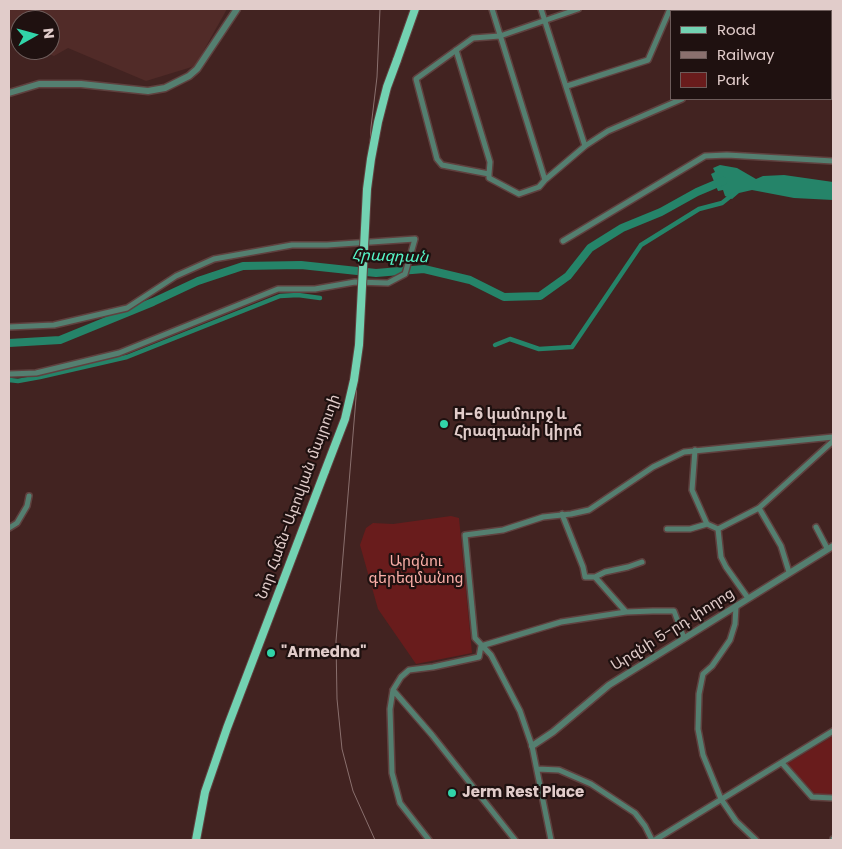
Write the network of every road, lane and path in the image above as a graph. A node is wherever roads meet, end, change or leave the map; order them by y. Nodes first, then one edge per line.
1 (237, 9) edge
2 (415, 9) edge
3 (492, 9) edge
4 (541, 9) edge
5 (578, 9) edge
6 (670, 9) edge
7 (545, 21) junction
8 (500, 36) junction
9 (456, 50) junction
10 (567, 86) junction
11 (9, 93) edge
12 (680, 100) edge
13 (585, 146) junction
14 (833, 161) edge
15 (489, 174) junction
16 (545, 180) junction
17 (563, 241) dead end
18 (9, 327) edge
19 (9, 374) edge
20 (833, 437) edge
21 (833, 442) edge
22 (695, 450) junction
23 (29, 496) dead end
24 (759, 508) junction
25 (562, 514) junction
26 (707, 524) junction
27 (816, 527) dead end
28 (9, 528) edge
29 (667, 529) dead end
30 (718, 529) junction
31 (830, 547) edge
32 (642, 562) dead end
33 (789, 572) junction
34 (595, 577) junction
35 (748, 598) junction
36 (736, 606) junction
37 (626, 612) junction
38 (684, 638) junction
39 (481, 646) junction
40 (393, 690) junction
41 (833, 731) edge
42 (532, 746) junction
43 (782, 763) junction
44 (537, 769) junction
45 (833, 798) edge
46 (721, 799) junction
47 (196, 840) edge
48 (429, 840) edge
49 (515, 840) edge
50 (551, 840) edge
51 (654, 840) edge
52 (756, 840) edge

1 - 11 street
2 - 47 main road, Նոր Հաճն-Աբովյան մայրուղի, bridge
3 - 8 street
4 - 7 street
5 - 7 street
6 - 10 street
7 - 8 street
7 - 10 street
8 - 9 street
8 - 16 street
9 - 15 street
9 - 15 street
10 - 13 street
12 - 13 street
13 - 16 street
14 - 17 street
15 - 16 street
18 - 19 street
20 - 22 street
21 - 24 street
22 - 25 street
22 - 26 street
23 - 28 street
24 - 30 street
24 - 33 street
25 - 34 street
25 - 39 street
26 - 29 street
26 - 30 street
27 - 31 street
30 - 35 street
31 - 33 street, Արզնի 5-րդ փողոց
32 - 34 street
33 - 35 street, Արզնի 5-րդ փողոց
34 - 37 street
35 - 36 street, Արզնի 5-րդ փողոց
36 - 38 street, Արզնի 5-րդ փողոց
36 - 46 street
37 - 38 street
37 - 39 street
38 - 42 street, Արզնի 5-րդ փողոց
39 - 40 street
39 - 42 street
40 - 48 street
40 - 49 street
41 - 43 street
42 - 44 street
43 - 45 street
43 - 46 street
44 - 50 street
44 - 51 street
46 - 51 street
46 - 52 street

